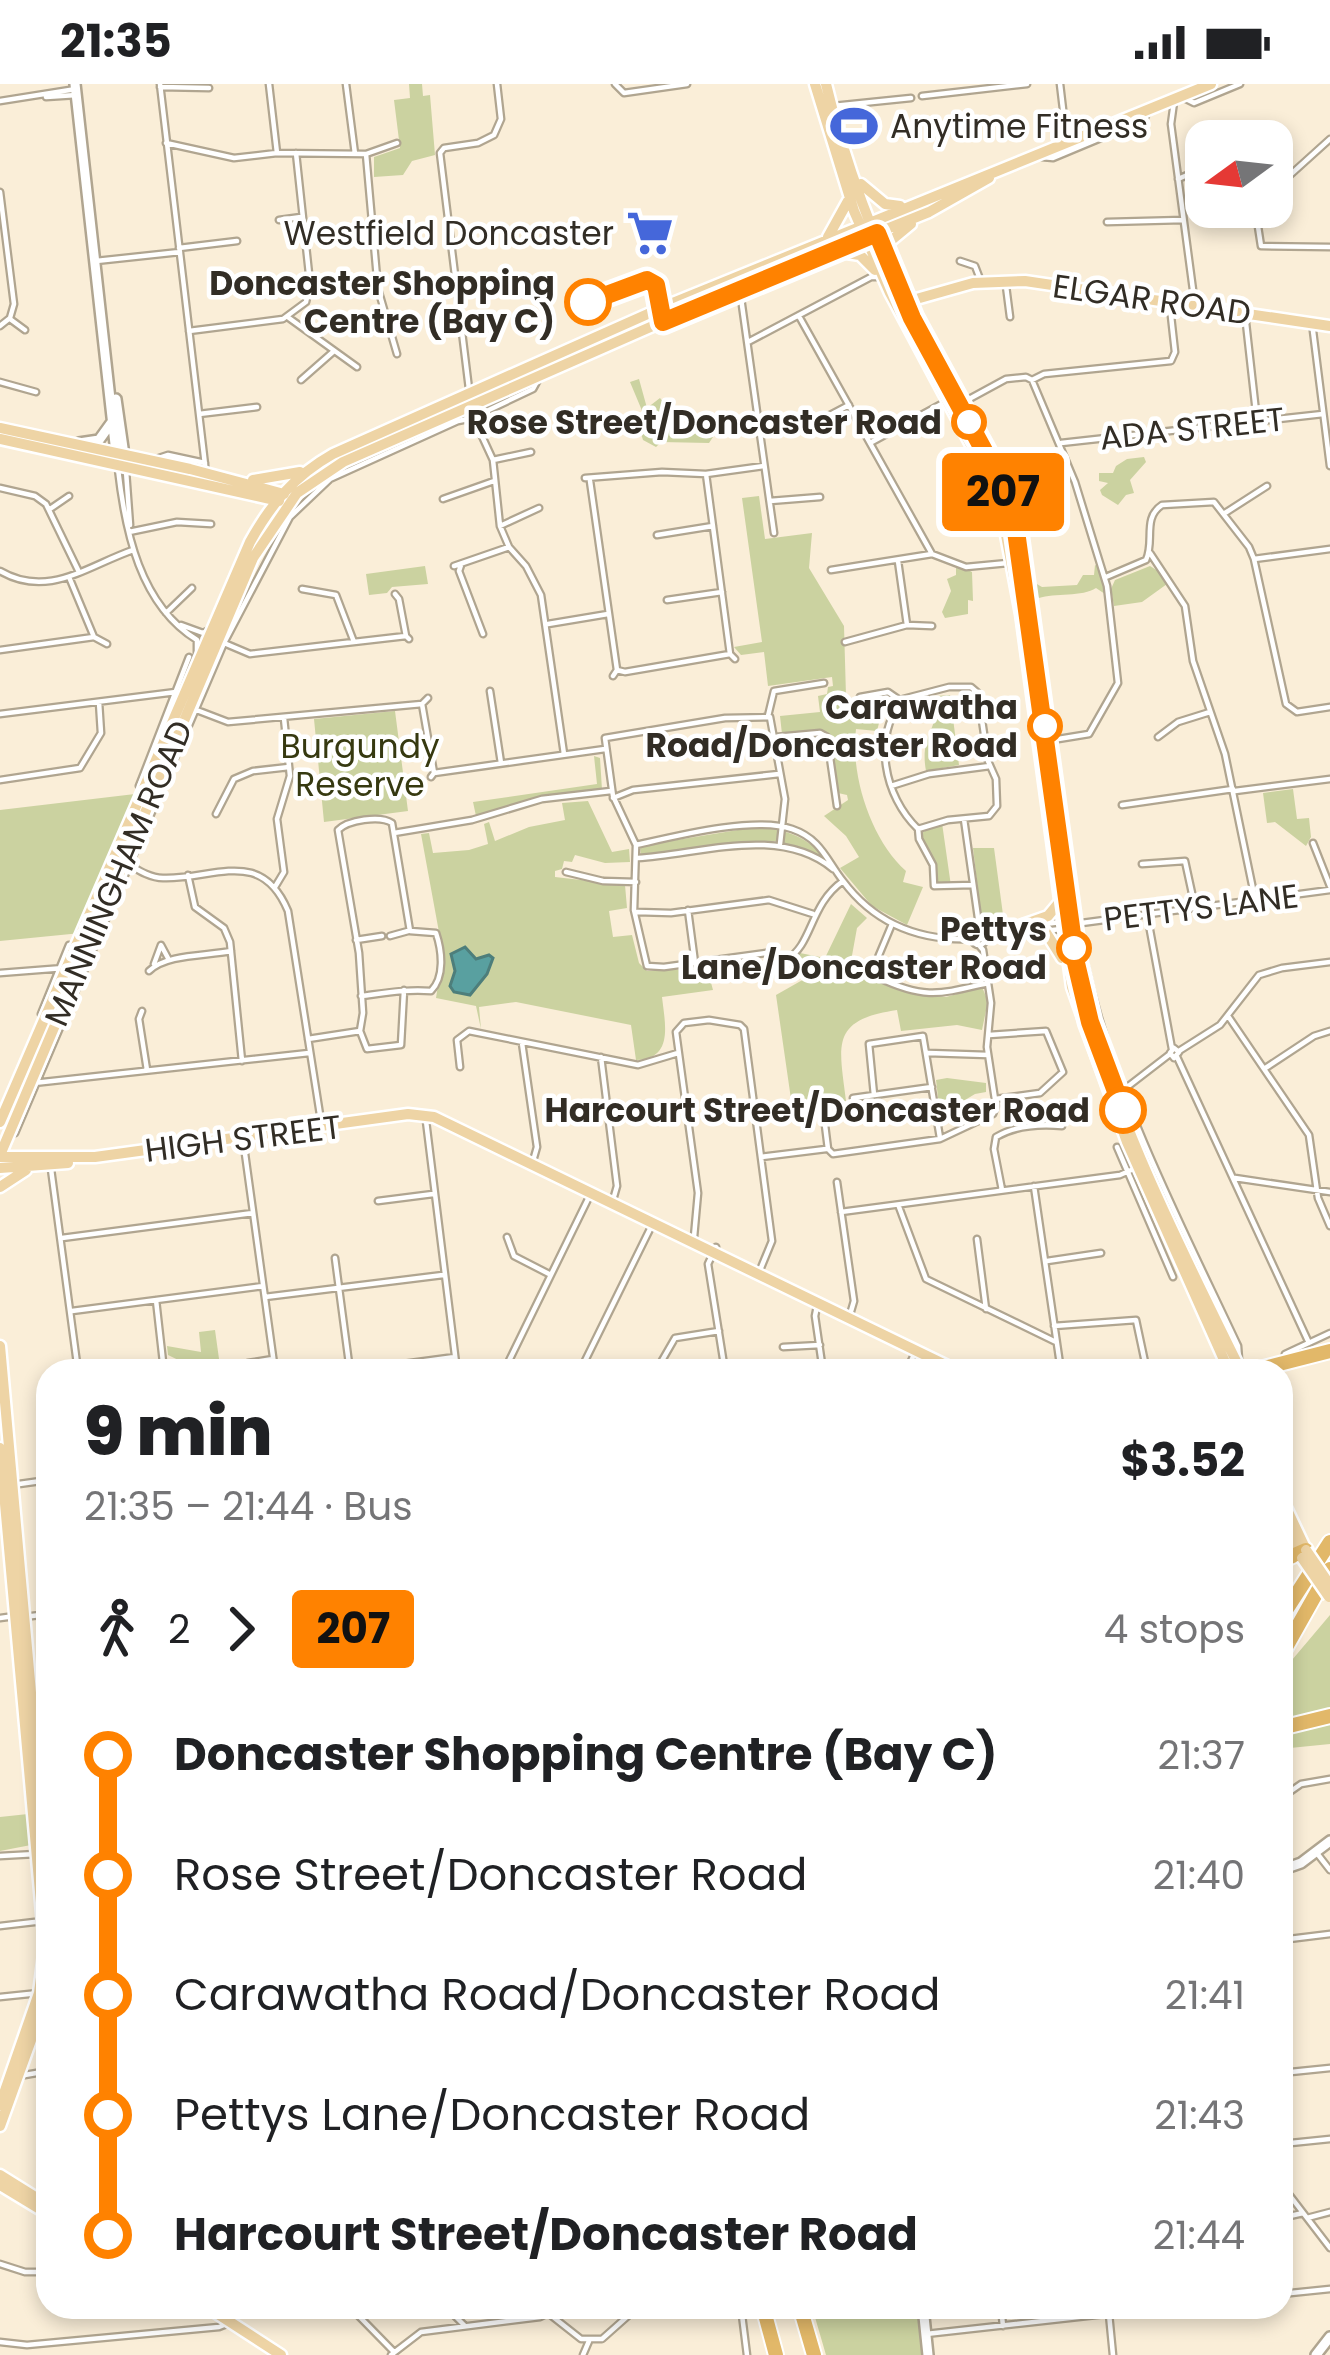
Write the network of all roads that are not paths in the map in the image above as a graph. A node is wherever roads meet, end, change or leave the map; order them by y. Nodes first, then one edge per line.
1 (280, 84) edge
2 (346, 84) edge
3 (496, 84) edge
4 (687, 84) edge
5 (815, 84) edge
6 (826, 84) edge
7 (1027, 84) edge
8 (1060, 84) edge
9 (1211, 84) edge
10 (1240, 84) edge
11 (269, 85) edge
12 (160, 86) edge
13 (208, 88) dead end
14 (617, 88) edge
15 (76, 90) edge
16 (922, 96) dead end
17 (911, 98) dead end
18 (1175, 100) junction
19 (0, 101) edge
20 (826, 108) junction
21 (1148, 111) junction
22 (1065, 121) junction
23 (1172, 124) junction
24 (1081, 138) junction
25 (1330, 139) edge
26 (166, 143) junction
27 (397, 143) dead end
28 (1067, 143) junction
29 (277, 153) junction
30 (296, 153) junction
31 (355, 154) junction
32 (366, 154) junction
33 (1038, 156) junction
34 (852, 171) junction
35 (1293, 173) edge
36 (992, 176) junction
37 (1185, 176) edge
38 (1178, 179) junction
39 (0, 191) edge
40 (848, 194) junction
41 (1, 204) edge
42 (904, 206) junction
43 (929, 212) junction
44 (302, 217) junction
45 (278, 220) dead end
46 (1183, 220) junction
47 (866, 222) junction
48 (1106, 223) dead end
49 (1258, 228) edge
50 (872, 236) junction
51 (237, 241) dead end
52 (1330, 247) edge
53 (824, 249) junction
54 (179, 250) junction
55 (885, 251) junction
56 (960, 261) dead end
57 (97, 262) junction
58 (9, 264) junction
59 (0, 265) edge
60 (886, 276) junction
61 (1005, 280) junction
62 (977, 281) junction
63 (922, 288) junction
64 (1192, 288) junction
65 (737, 290) junction
66 (936, 292) junction
67 (902, 301) junction
68 (1174, 302) junction
69 (1195, 305) junction
70 (1245, 312) junction
71 (1010, 316) dead end
72 (800, 317) junction
73 (10, 318) junction
74 (289, 318) junction
75 (912, 318) junction
76 (1312, 322) junction
77 (0, 326) edge
78 (1330, 326) edge
79 (25, 330) dead end
80 (189, 331) junction
81 (748, 342) junction
82 (334, 351) junction
83 (397, 354) dead end
84 (1174, 358) junction
85 (1181, 365) dead end
86 (357, 368) dead end
87 (110, 376) junction
88 (301, 380) dead end
89 (1032, 380) junction
90 (0, 382) edge
91 (36, 392) dead end
92 (953, 403) junction
93 (849, 405) junction
94 (257, 407) dead end
95 (472, 411) junction
96 (199, 414) junction
97 (1323, 414) junction
98 (457, 417) junction
99 (1257, 421) junction
100 (112, 422) junction
101 (1327, 425) edge
102 (0, 428) edge
103 (760, 434) junction
104 (0, 439) edge
105 (870, 443) junction
106 (1061, 443) junction
107 (73, 444) junction
108 (531, 452) dead end
109 (121, 459) junction
110 (494, 460) junction
111 (764, 466) junction
112 (1330, 466) edge
113 (205, 468) junction
114 (308, 470) junction
115 (706, 474) junction
116 (238, 480) junction
117 (494, 481) junction
118 (1267, 486) dead end
119 (0, 488) edge
120 (256, 493) junction
121 (69, 496) dead end
122 (820, 496) dead end
123 (286, 498) junction
124 (443, 499) dead end
125 (770, 501) junction
126 (539, 508) dead end
127 (50, 509) junction
128 (1225, 513) junction
129 (261, 522) junction
130 (211, 524) dead end
131 (500, 526) junction
132 (713, 526) junction
133 (129, 530) junction
134 (774, 533) dead end
135 (657, 535) dead end
136 (509, 547) junction
137 (1330, 549) edge
138 (134, 550) junction
139 (1150, 552) junction
140 (932, 554) junction
141 (1254, 559) junction
142 (1146, 560) junction
143 (898, 561) junction
144 (1013, 562) junction
145 (1162, 566) junction
146 (831, 570) dead end
147 (0, 571) edge
148 (79, 572) junction
149 (69, 577) junction
150 (1106, 577) junction
151 (192, 587) dead end
152 (244, 587) junction
153 (302, 590) dead end
154 (722, 592) junction
155 (394, 594) dead end
156 (667, 600) dead end
157 (166, 613) junction
158 (608, 614) junction
159 (176, 623) junction
160 (546, 625) junction
161 (907, 625) junction
162 (932, 626) dead end
163 (212, 628) junction
164 (483, 634) dead end
165 (94, 637) junction
166 (354, 642) junction
167 (845, 642) dead end
168 (107, 644) dead end
169 (214, 645) junction
170 (0, 650) edge
171 (189, 657) dead end
172 (187, 679) junction
173 (824, 683) dead end
174 (490, 691) dead end
175 (428, 698) dead end
176 (858, 700) dead end
177 (901, 701) junction
178 (99, 702) junction
179 (186, 702) junction
180 (422, 704) junction
181 (1330, 707) edge
182 (1210, 712) junction
183 (0, 713) edge
184 (768, 716) junction
185 (284, 717) junction
186 (776, 737) junction
187 (1158, 737) dead end
188 (1042, 741) junction
189 (605, 749) junction
190 (564, 754) junction
191 (501, 763) junction
192 (989, 766) junction
193 (289, 767) junction
194 (782, 774) junction
195 (1330, 779) edge
196 (0, 780) edge
197 (891, 786) junction
198 (1233, 790) junction
199 (612, 794) junction
200 (847, 797) dead end
201 (1122, 805) dead end
202 (216, 814) dead end
203 (964, 818) junction
204 (783, 827) junction
205 (918, 828) junction
206 (722, 830) junction
207 (394, 832) junction
208 (1313, 843) dead end
209 (780, 844) junction
210 (636, 845) junction
211 (724, 850) junction
212 (638, 858) junction
213 (120, 864) junction
214 (1142, 864) dead end
215 (566, 872) dead end
216 (838, 873) junction
217 (188, 875) junction
218 (843, 881) junction
219 (636, 882) junction
220 (973, 885) junction
221 (275, 887) junction
222 (1330, 888) edge
223 (1255, 899) junction
224 (1058, 904) junction
225 (1195, 908) junction
226 (688, 910) junction
227 (635, 912) junction
228 (814, 914) junction
229 (1147, 914) junction
230 (892, 924) junction
231 (1065, 925) junction
232 (1011, 929) junction
233 (410, 931) junction
234 (1045, 931) junction
235 (979, 938) junction
236 (356, 940) junction
237 (69, 944) dead end
238 (231, 951) junction
239 (169, 960) junction
240 (1330, 962) edge
241 (695, 963) junction
242 (1085, 964) dead end
243 (67, 969) junction
244 (1068, 972) junction
245 (0, 974) edge
246 (988, 983) junction
247 (404, 990) junction
248 (361, 996) junction
249 (142, 1011) dead end
250 (40, 1014) dead end
251 (1228, 1016) junction
252 (360, 1031) junction
253 (1330, 1031) edge
254 (988, 1036) junction
255 (308, 1039) junction
256 (522, 1043) junction
257 (310, 1053) junction
258 (678, 1053) junction
259 (928, 1053) junction
260 (1174, 1053) junction
261 (988, 1055) junction
262 (601, 1058) junction
263 (242, 1061) junction
264 (460, 1067) dead end
265 (1264, 1069) junction
266 (147, 1070) junction
267 (32, 1083) junction
268 (932, 1087) junction
269 (1120, 1092) junction
270 (874, 1095) junction
271 (853, 1098) dead end
272 (994, 1099) junction
273 (823, 1108) dead end
274 (429, 1122) junction
275 (1062, 1126) dead end
276 (8, 1128) edge
277 (320, 1128) junction
278 (243, 1138) junction
279 (940, 1139) junction
280 (1118, 1147) dead end
281 (828, 1149) junction
282 (0, 1156) edge
283 (94, 1157) junction
284 (760, 1157) junction
285 (27, 1163) junction
286 (532, 1164) junction
287 (50, 1167) junction
288 (0, 1168) edge
289 (1133, 1170) junction
290 (1234, 1178) junction
291 (837, 1182) dead end
292 (0, 1186) edge
293 (1034, 1186) junction
294 (1001, 1190) junction
295 (1317, 1191) junction
296 (1330, 1192) edge
297 (433, 1193) junction
298 (591, 1193) junction
299 (378, 1201) dead end
300 (612, 1203) junction
301 (898, 1204) junction
302 (841, 1212) junction
303 (253, 1213) junction
304 (653, 1222) junction
305 (1330, 1226) edge
306 (688, 1234) junction
307 (507, 1237) dead end
308 (62, 1238) junction
309 (976, 1239) dead end
310 (714, 1252) junction
311 (1101, 1253) dead end
312 (334, 1258) dead end
313 (1045, 1261) junction
314 (759, 1273) junction
315 (551, 1274) junction
316 (443, 1275) junction
317 (1172, 1277) dead end
318 (263, 1286) junction
319 (339, 1288) junction
320 (265, 1297) junction
321 (156, 1300) junction
322 (820, 1304) junction
323 (986, 1309) junction
324 (71, 1311) junction
325 (849, 1318) junction
326 (1054, 1328) junction
327 (719, 1331) junction
328 (1330, 1334) edge
329 (1056, 1342) junction
330 (1309, 1343) junction
331 (820, 1345) junction
332 (0, 1346) edge
333 (783, 1347) dead end
334 (916, 1350) junction
335 (1330, 1351) edge
336 (1285, 1354) dead end
337 (455, 1357) joint
338 (77, 1359) edge
339 (163, 1359) edge
340 (273, 1359) edge
341 (348, 1359) edge
342 (440, 1359) edge
343 (509, 1359) edge
344 (586, 1359) edge
345 (663, 1359) edge
346 (723, 1359) edge
347 (822, 1359) edge
348 (912, 1359) edge
349 (934, 1359) edge
350 (1059, 1359) edge
351 (1145, 1359) edge
352 (1229, 1359) edge
353 (1232, 1359) edge
354 (1237, 1359) edge
355 (1286, 1359) edge
356 (3, 1441) edge
357 (36, 1482) edge
358 (8, 1485) junction
359 (1293, 1529) edge
360 (1293, 1539) edge
361 (1330, 1542) edge
362 (1302, 1553) junction
363 (1293, 1556) edge
364 (1330, 1569) edge
365 (1330, 1585) edge
366 (1330, 1598) edge
367 (1293, 1599) edge
368 (36, 1615) edge
369 (20, 1617) junction
370 (0, 1618) edge
371 (1293, 1635) edge
372 (36, 1683) edge
373 (30, 1684) junction
374 (1330, 1716) edge
375 (1293, 1725) edge
376 (36, 1742) edge
377 (36, 1747) edge
378 (1330, 1779) edge
379 (1293, 1790) edge
380 (1330, 1841) edge
381 (36, 1851) edge
382 (1316, 1852) junction
383 (0, 1856) edge
384 (1293, 1866) edge
385 (1330, 1870) edge
386 (36, 1922) edge
387 (0, 1926) edge
388 (1330, 1934) edge
389 (1293, 1939) edge
390 (36, 1994) edge
391 (0, 1997) edge
392 (36, 2013) edge
393 (1330, 2068) edge
394 (14, 2069) edge
395 (1293, 2072) edge
396 (0, 2105) edge
397 (0, 2126) edge
398 (1330, 2139) edge
399 (1293, 2143) edge
400 (2, 2180) edge
401 (36, 2197) edge
402 (1293, 2200) edge
403 (1330, 2212) edge
404 (1305, 2215) junction
405 (1293, 2216) edge
406 (1330, 2248) edge
407 (0, 2264) edge
408 (36, 2272) edge
409 (1330, 2289) edge
410 (1293, 2293) edge
411 (218, 2319) edge
412 (224, 2319) edge
413 (232, 2319) edge
414 (233, 2319) edge
415 (361, 2319) edge
416 (458, 2319) edge
417 (500, 2319) edge
418 (556, 2319) edge
419 (625, 2319) edge
420 (742, 2319) edge
421 (766, 2319) edge
422 (804, 2319) edge
423 (924, 2319) edge
424 (1002, 2319) edge
425 (1064, 2319) edge
426 (1109, 2319) edge
427 (465, 2326) junction
428 (1003, 2326) junction
429 (206, 2327) junction
430 (926, 2334) junction
431 (589, 2341) junction
432 (0, 2342) edge
433 (1327, 2343) edge
434 (393, 2354) edge
435 (281, 2355) edge
436 (292, 2355) edge
437 (583, 2355) edge
438 (747, 2355) edge
439 (776, 2355) edge
440 (814, 2355) edge
441 (928, 2355) edge
442 (1113, 2355) edge
443 (1316, 2355) edge

1 - 11 street
2 - 31 street
3 - 95 street
4 - 14 street
5 - 20 main road
6 - 20 main road
7 - 16 street
8 - 22 street
9 - 18 main road
10 - 18 street
11 - 29 street
12 - 13 street
12 - 26 street
15 - 19 street
15 - 57 main road
17 - 20 street
18 - 21 main road
18 - 23 street
18 - 23 street
20 - 34 main road
20 - 40 main road
21 - 24 main road
21 - 33 street
22 - 24 street
22 - 28 street
23 - 38 street
24 - 28 main road
25 - 35 street
26 - 29 street
26 - 54 street
27 - 32 street
28 - 33 main road
29 - 30 street
30 - 31 street
30 - 44 street
31 - 32 street
32 - 83 street
33 - 36 main road
34 - 42 main road
34 - 47 main road
36 - 42 main road
36 - 43 main road
37 - 38 street
38 - 46 street
39 - 41 street
40 - 47 main road
40 - 53 main road
41 - 58 street
42 - 47 main road
43 - 50 main road
43 - 55 main road
44 - 45 street
44 - 74 street
46 - 48 street
46 - 64 street
47 - 50 main road
47 - 53 main road
49 - 52 street
50 - 53 main road
50 - 55 main road
50 - 60 main road
51 - 54 street
53 - 60 main road
53 - 65 main road
53 - 95 main road
54 - 57 street
54 - 80 street
55 - 60 main road
56 - 62 street
57 - 87 main road
58 - 59 street
58 - 73 street
60 - 63 main road
60 - 67 main road
60 - 72 street
61 - 62 main road, ELGAR ROAD
61 - 68 main road, ELGAR ROAD
61 - 71 street
62 - 63 main road, ELGAR ROAD
62 - 66 main road, ELGAR ROAD
63 - 67 main road, ELGAR ROAD
64 - 68 street
64 - 69 street
65 - 81 street
65 - 95 main road
66 - 67 main road, ELGAR ROAD
66 - 75 main road
67 - 75 main road
67 - 92 main road
68 - 69 main road, ELGAR ROAD
68 - 84 street
69 - 70 main road, ELGAR ROAD
70 - 76 main road, ELGAR ROAD
70 - 99 street
72 - 81 street
72 - 93 street
73 - 77 street
73 - 79 street
74 - 80 street
74 - 82 street
75 - 92 main road
76 - 78 main road, ELGAR ROAD
76 - 97 street
80 - 96 street
81 - 103 street
82 - 86 street
82 - 88 street
84 - 85 street
84 - 89 street
87 - 100 main road
87 - 109 main road
89 - 92 street
89 - 106 street
90 - 91 street
92 - 105 street
92 - 144 main road
92 - 188 main road
93 - 103 street
93 - 105 street
94 - 96 street
95 - 98 main road
95 - 110 street
95 - 114 main road
96 - 113 street
97 - 99 street, ADA STREET
97 - 101 street
98 - 123 main road
98 - 152 street
99 - 106 street, ADA STREET
100 - 107 main road
100 - 109 main road
101 - 112 street
102 - 107 main road
103 - 111 street
104 - 109 main road
105 - 140 street
106 - 150 street
107 - 109 main road
108 - 110 street
109 - 113 main road
109 - 120 main road
109 - 133 street
110 - 117 street
111 - 115 street
111 - 125 street
113 - 116 main road
114 - 116 main road
114 - 123 main road, MANNINGHAM ROAD
115 - 132 street
115 - 158 street
116 - 123 main road
117 - 124 street
117 - 131 street
118 - 128 street
119 - 127 street
120 - 123 main road
120 - 129 main road
121 - 127 street
122 - 125 street
123 - 129 main road, MANNINGHAM ROAD
123 - 152 main road, MANNINGHAM ROAD
125 - 134 street
126 - 131 street
127 - 148 street
128 - 139 street
128 - 141 street
129 - 163 main road, MANNINGHAM ROAD
130 - 133 street
131 - 136 street
132 - 135 street
132 - 154 street
133 - 138 street
136 - 160 street
136 - 164 street
137 - 141 street
138 - 148 street
138 - 157 street
139 - 142 street
139 - 145 street
140 - 143 street
140 - 144 street
141 - 181 street
142 - 145 street
142 - 150 street
143 - 146 street
143 - 161 street
144 - 188 main road
145 - 182 street
147 - 149 street
148 - 149 street
149 - 165 street
150 - 188 street
151 - 157 street
152 - 169 main road, MANNINGHAM ROAD
153 - 166 street
154 - 156 street
154 - 158 street
155 - 166 street
157 - 159 street
158 - 160 street
159 - 163 street
159 - 172 street
160 - 190 street
161 - 162 street
161 - 167 street
163 - 169 main road, MANNINGHAM ROAD
165 - 168 street
165 - 170 street
166 - 169 street
169 - 172 main road, MANNINGHAM ROAD
169 - 179 main road, MANNINGHAM ROAD
171 - 172 street, MANNINGHAM ROAD
172 - 179 main road, MANNINGHAM ROAD
173 - 184 street
174 - 191 street
175 - 180 street
176 - 177 street
177 - 192 street
177 - 197 street
178 - 179 street
178 - 183 street
178 - 196 street
179 - 185 street
179 - 213 main road, MANNINGHAM ROAD
179 - 213 main road, MANNINGHAM ROAD
180 - 185 street
180 - 191 street
182 - 187 street
182 - 198 street
184 - 186 street
184 - 189 street
185 - 193 street
186 - 194 street
186 - 200 street
188 - 224 main road
188 - 231 main road
189 - 190 street
189 - 199 street
190 - 191 street
192 - 197 street
192 - 203 street
193 - 202 street
193 - 221 street
194 - 199 street
194 - 204 street
195 - 198 street
197 - 205 street
198 - 201 street
198 - 223 street
199 - 207 street
199 - 210 street
203 - 205 street
203 - 220 street
204 - 206 street
204 - 209 street
204 - 216 street
205 - 220 street
206 - 210 street
206 - 211 street
207 - 233 street
207 - 236 street
208 - 222 street
209 - 211 street
209 - 216 street
210 - 212 street
211 - 212 street
212 - 219 street
213 - 217 street
213 - 243 main road, MANNINGHAM ROAD
213 - 267 street, MANNINGHAM ROAD
214 - 225 street
215 - 219 street
216 - 218 street
217 - 221 street
217 - 238 street
218 - 228 street
218 - 230 street
219 - 227 street
220 - 235 street
221 - 255 street
222 - 223 street, PETTYS LANE
223 - 225 street, PETTYS LANE
224 - 231 main road
224 - 232 main road
225 - 229 street, PETTYS LANE
226 - 227 street
226 - 228 street
226 - 241 street
227 - 241 street
228 - 241 street
229 - 231 street, PETTYS LANE
229 - 260 street
230 - 235 street
230 - 246 street
231 - 232 street
231 - 234 street
231 - 244 main road
231 - 269 main road
232 - 235 street
233 - 236 street
233 - 247 street
234 - 235 street
234 - 244 main road
235 - 246 street
236 - 248 street
237 - 243 street, MANNINGHAM ROAD
238 - 239 street
238 - 263 street
239 - 239 street
240 - 251 street
242 - 269 street
243 - 245 street
243 - 250 street, MANNINGHAM ROAD
243 - 267 main road, MANNINGHAM ROAD
243 - 276 main road, MANNINGHAM ROAD
244 - 289 main road
246 - 254 street
247 - 248 street
247 - 252 street
248 - 252 street
249 - 266 street
251 - 260 street
251 - 265 street
252 - 255 street
253 - 265 street
254 - 261 street
254 - 272 street
255 - 257 street
256 - 262 street
256 - 264 street
256 - 286 street
257 - 263 street
257 - 277 street
258 - 262 street
258 - 284 street
258 - 306 street
259 - 261 street
259 - 268 street
259 - 270 street
260 - 269 street
260 - 290 street
261 - 272 street
262 - 300 street
263 - 266 street
265 - 295 street
266 - 267 street
267 - 276 main road, MANNINGHAM ROAD
268 - 270 street
268 - 279 street
269 - 352 main road
269 - 354 street
270 - 271 street
272 - 279 street
273 - 281 street
274 - 277 main road, HIGH STREET
274 - 286 main road
274 - 297 street
275 - 294 street
276 - 282 main road, MANNINGHAM ROAD
276 - 285 main road
277 - 278 main road, HIGH STREET
278 - 283 main road, HIGH STREET
278 - 303 street
279 - 281 street
280 - 289 street
281 - 284 street
282 - 285 main road, HIGH STREET
283 - 285 main road, HIGH STREET
283 - 287 main road, HIGH STREET
284 - 314 street
285 - 287 main road, HIGH STREET
285 - 288 main road, HIGH STREET
285 - 292 main road
286 - 298 main road
287 - 308 street
289 - 293 street
289 - 317 street
289 - 353 main road
290 - 295 street
290 - 330 street
291 - 302 street
293 - 294 street
293 - 313 street
294 - 301 street
295 - 296 street
295 - 305 street
297 - 299 street
297 - 316 street
298 - 300 main road
298 - 315 street
300 - 304 main road
301 - 302 street
301 - 323 street
302 - 325 street
303 - 308 street
303 - 318 street
304 - 306 main road
304 - 310 main road
304 - 344 street
306 - 310 main road
307 - 315 street
308 - 324 street
309 - 323 street
310 - 314 main road
310 - 327 street
311 - 313 street
312 - 319 street
313 - 326 street
314 - 322 main road
315 - 343 street
316 - 319 street
316 - 337 street
318 - 320 street
318 - 321 street
319 - 320 street
319 - 341 street
320 - 340 street
321 - 324 street
321 - 339 street
322 - 325 main road
322 - 331 street
323 - 329 street
324 - 338 street
325 - 334 main road
326 - 329 street
326 - 351 street
327 - 345 street
327 - 346 street
328 - 330 street
329 - 350 street
330 - 336 street
331 - 333 street
331 - 347 street
332 - 356 main road
334 - 348 street
334 - 349 main road
335 - 355 highway
337 - 342 street
356 - 358 main road
357 - 358 street
358 - 369 main road
359 - 362 main road
360 - 362 main road
361 - 367 highway
362 - 363 highway
362 - 365 main road, bridge
362 - 366 main road, bridge
364 - 371 highway
368 - 369 street
369 - 370 street
369 - 373 main road
369 - 377 main road
372 - 373 street
373 - 376 main road
374 - 375 highway
378 - 379 street
380 - 382 main road
381 - 383 street
382 - 384 main road
382 - 385 street
386 - 387 street
388 - 389 street
390 - 391 street
392 - 394 main road
393 - 395 street
394 - 396 main road
394 - 397 main road
398 - 399 street
400 - 401 main road
402 - 404 street
403 - 404 street
404 - 405 street
404 - 406 street
407 - 408 street
409 - 410 street
411 - 429 street
412 - 429 street
413 - 435 main road
414 - 436 main road
415 - 434 street
416 - 427 street
417 - 427 street
418 - 431 street
419 - 431 street
420 - 438 street
421 - 439 highway
422 - 440 highway
423 - 430 main road
424 - 428 street
425 - 428 street
426 - 442 street
427 - 434 street
428 - 430 street
429 - 432 street
430 - 441 main road
431 - 437 street
433 - 443 main road

